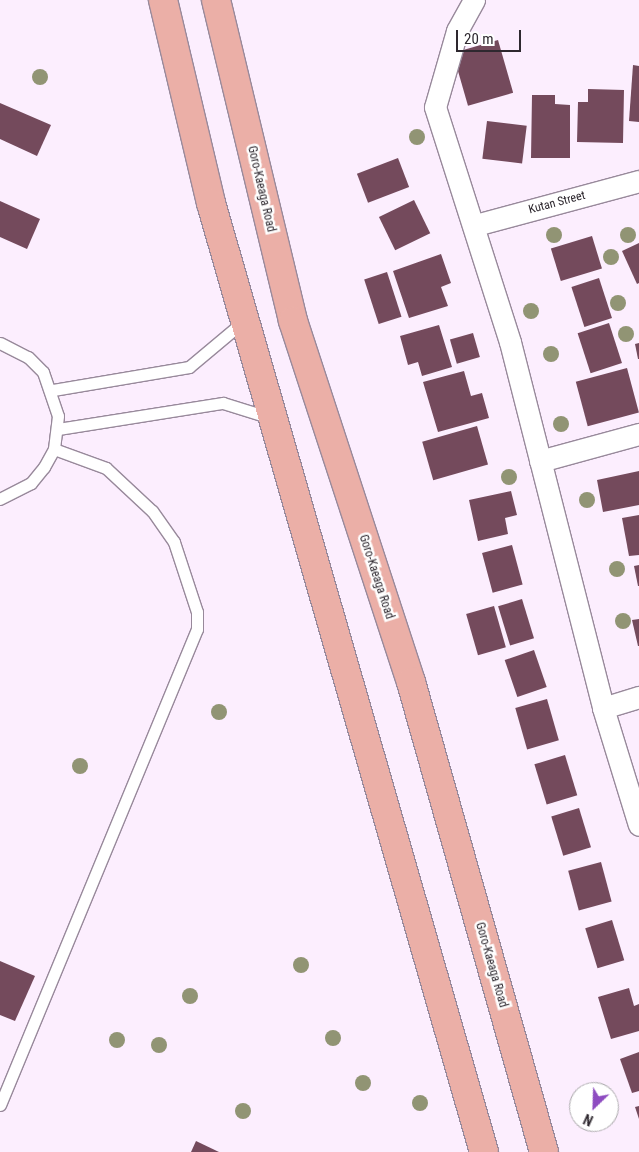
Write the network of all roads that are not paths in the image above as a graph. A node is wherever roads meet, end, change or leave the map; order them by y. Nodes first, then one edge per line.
1 (163, 0) edge
2 (216, 0) edge
3 (474, 0) edge
4 (639, 181) edge
5 (476, 224) junction
6 (248, 318) junction
7 (0, 343) edge
8 (53, 390) junction
9 (276, 426) junction
10 (58, 429) junction
11 (639, 434) edge
12 (54, 449) junction
13 (540, 461) junction
14 (0, 499) edge
15 (639, 697) edge
16 (603, 708) junction
17 (639, 824) edge
18 (0, 1105) edge
19 (484, 1152) edge
20 (544, 1152) edge

1 - 6 main road
2 - 20 main road, Goro-Kaeaga Road
3 - 5 street
4 - 5 street, Kutan Street
5 - 13 street
6 - 8 lane
6 - 9 main road
7 - 8 lane
8 - 10 lane
9 - 10 lane
9 - 19 main road
10 - 12 lane
11 - 13 street
12 - 14 lane
12 - 18 lane
13 - 16 street
15 - 16 street
16 - 17 street

